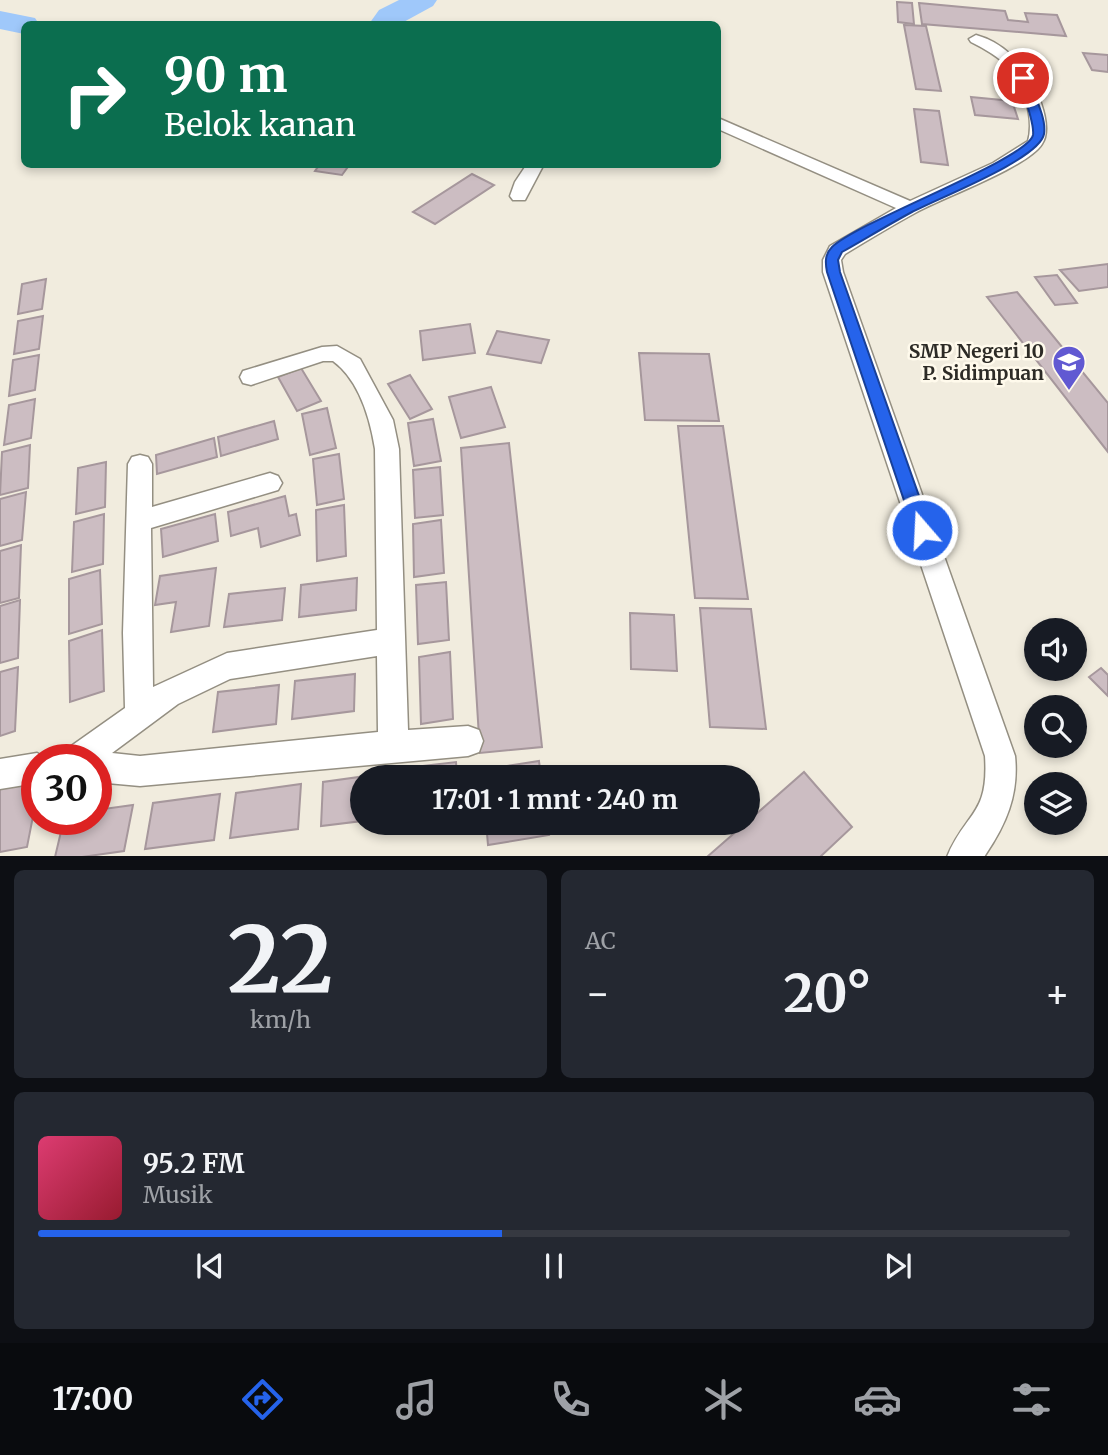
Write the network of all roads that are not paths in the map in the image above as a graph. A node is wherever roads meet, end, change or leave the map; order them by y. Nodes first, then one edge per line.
1 (976, 38) dead end
2 (721, 124) edge
3 (533, 168) edge
4 (519, 196) dead end
5 (910, 208) junction
6 (251, 377) dead end
7 (140, 464) dead end
8 (270, 483) dead end
9 (139, 521) junction
10 (391, 641) junction
11 (140, 714) junction
12 (468, 741) dead end
13 (100, 744) edge
14 (393, 746) junction
15 (112, 768) edge
16 (21, 771) edge
17 (0, 774) edge
18 (963, 856) edge

1 - 5 street
2 - 5 street
3 - 4 street
5 - 18 street
6 - 10 street
7 - 9 street
8 - 9 street
9 - 11 street
10 - 11 street
10 - 14 street
11 - 13 street
12 - 14 street
14 - 15 street
16 - 17 street

